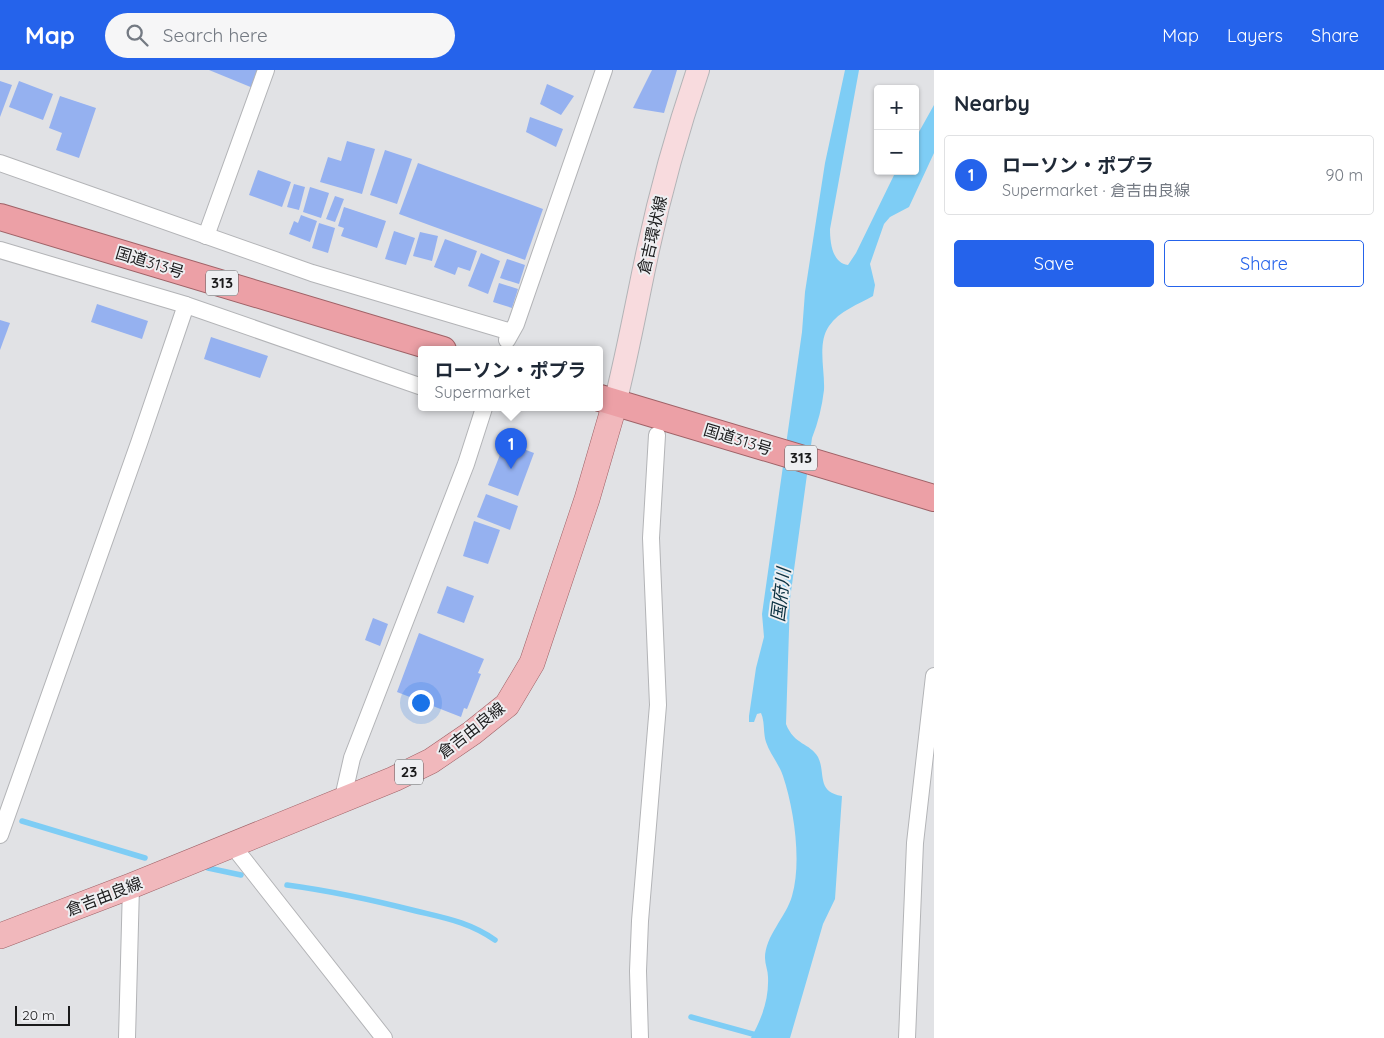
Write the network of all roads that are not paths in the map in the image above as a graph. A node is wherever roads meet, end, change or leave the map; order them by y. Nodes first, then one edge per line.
1 (266, 70) edge
2 (604, 70) edge
3 (698, 70) edge
4 (0, 163) edge
5 (0, 217) edge
6 (206, 236) junction
7 (0, 250) edge
8 (186, 305) junction
9 (430, 346) edge
10 (418, 386) edge
11 (607, 400) edge
12 (482, 411) edge
13 (663, 426) junction
14 (934, 498) edge
15 (934, 676) edge
16 (342, 802) junction
17 (0, 835) edge
18 (233, 846) junction
19 (131, 886) junction
20 (0, 936) edge
21 (127, 1038) edge
22 (384, 1038) edge
23 (640, 1038) edge
24 (907, 1038) edge

1 - 6 street
2 - 6 street
3 - 11 main road, 倉吉環状線
4 - 6 street
5 - 9 highway, 国道313号 / 313
7 - 8 street
8 - 10 street
8 - 17 street
11 - 13 highway, 国道313号 / 313
11 - 16 main road, 倉吉由良線 / 23
12 - 16 street
13 - 14 highway, 国道313号 / 313
13 - 23 street
15 - 24 street
16 - 18 main road, 倉吉由良線 / 23
18 - 19 main road, 倉吉由良線 / 23
18 - 22 street
19 - 20 main road, 倉吉由良線 / 23
19 - 21 street

